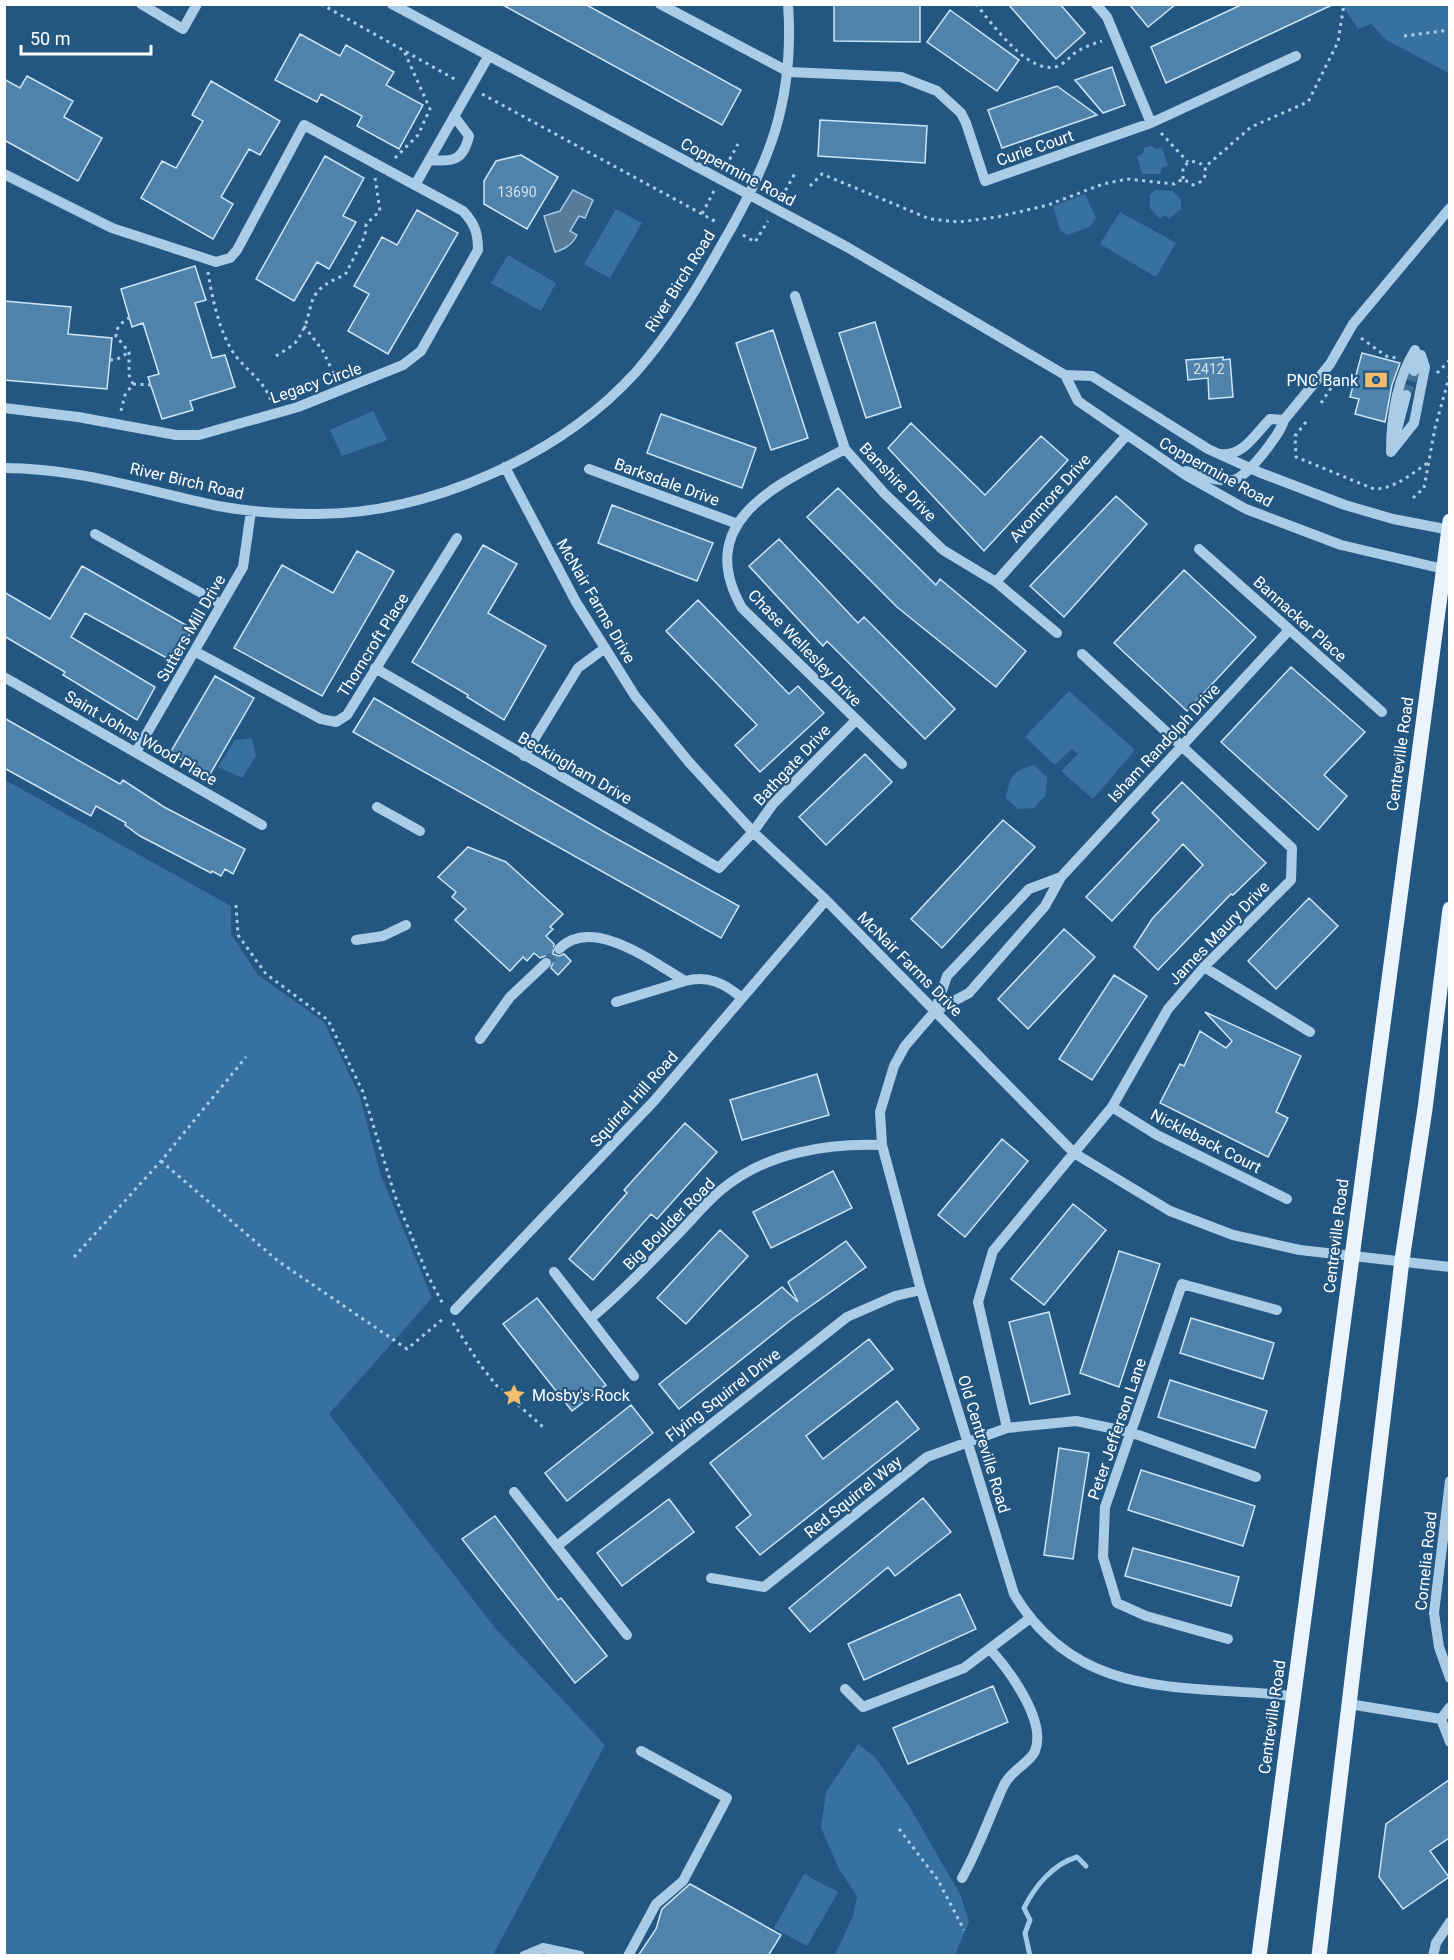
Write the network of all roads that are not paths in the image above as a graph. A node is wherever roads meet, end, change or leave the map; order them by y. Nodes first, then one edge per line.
1 (197, 4) edge
2 (392, 4) edge
3 (660, 4) edge
4 (788, 4) edge
5 (1095, 4) edge
6 (144, 5) edge
7 (1296, 56) dead end
8 (488, 57) junction
9 (789, 72) junction
10 (454, 116) junction
11 (1154, 122) junction
12 (429, 160) junction
13 (4, 174) edge
14 (415, 185) junction
15 (749, 195) junction
16 (1449, 208) edge
17 (795, 296) dead end
18 (1065, 375) junction
19 (1406, 395) tunnel mouth
20 (4, 408) edge
21 (1284, 420) junction
22 (1126, 436) junction
23 (844, 450) junction
24 (1391, 452) junction
25 (1215, 453) junction
26 (1170, 465) junction
27 (505, 467) junction
28 (4, 468) edge
29 (1249, 468) junction
30 (589, 469) dead end
31 (251, 511) junction
32 (735, 523) junction
33 (1449, 527) edge
34 (95, 534) dead end
35 (457, 538) dead end
36 (1199, 549) dead end
37 (1446, 570) edge
38 (996, 582) junction
39 (221, 604) junction
40 (1289, 630) junction
41 (1057, 633) dead end
42 (605, 648) junction
43 (196, 652) junction
44 (1082, 654) dead end
45 (375, 668) junction
46 (4, 677) edge
47 (1382, 712) dead end
48 (855, 721) junction
49 (1181, 746) junction
50 (136, 752) junction
51 (524, 756) junction
52 (902, 764) dead end
53 (377, 807) dead end
54 (262, 825) dead end
55 (420, 831) dead end
56 (753, 832) junction
57 (1061, 877) junction
58 (826, 900) junction
59 (1449, 909) edge
60 (406, 925) dead end
61 (356, 940) dead end
62 (560, 950) tunnel mouth
63 (546, 963) tunnel mouth
64 (1204, 967) junction
65 (685, 981) junction
66 (742, 998) junction
67 (616, 1002) dead end
68 (935, 1011) junction
69 (1310, 1032) dead end
70 (480, 1039) dead end
71 (1112, 1107) junction
72 (882, 1145) junction
73 (1074, 1153) junction
74 (1287, 1199) dead end
75 (1352, 1256) junction
76 (1402, 1260) junction
77 (1449, 1267) edge
78 (554, 1272) dead end
79 (921, 1290) junction
80 (1277, 1310) dead end
81 (452, 1312) road end
82 (590, 1319) junction
83 (634, 1376) dead end
84 (1007, 1428) junction
85 (1130, 1432) junction
86 (967, 1441) junction
87 (1256, 1477) dead end
88 (1449, 1481) edge
89 (514, 1492) dead end
90 (557, 1546) junction
91 (711, 1578) dead end
92 (1029, 1620) junction
93 (627, 1635) dead end
94 (1228, 1639) dead end
95 (990, 1649) junction
96 (1449, 1678) edge
97 (844, 1689) dead end
98 (1293, 1696) junction
99 (1349, 1704) junction
100 (1449, 1707) edge
101 (1441, 1719) junction
102 (1449, 1742) edge
103 (641, 1751) dead end
104 (962, 1878) dead end
105 (1449, 1922) edge
106 (524, 1956) edge
107 (580, 1956) edge
108 (628, 1956) edge
109 (1259, 1956) edge
110 (1319, 1956) edge
111 (1433, 1956) edge

1 - 6 street
2 - 8 street, Coppermine Road
3 - 9 street
4 - 9 street, River Birch Road
5 - 11 street
7 - 11 street, Curie Court
8 - 10 street
8 - 15 street, Coppermine Road
9 - 11 street, Curie Court
9 - 15 street, River Birch Road
10 - 12 street
10 - 12 street
12 - 14 street
13 - 14 street, Legacy Circle
14 - 20 street, Legacy Circle
15 - 18 street, Coppermine Road
15 - 27 street, River Birch Road
16 - 21 street
17 - 23 street, Banshire Drive
18 - 22 street, Coppermine Road
18 - 25 street, Coppermine Road
19 - 24 street
21 - 25 street
21 - 29 street
22 - 26 street, Coppermine Road
22 - 38 street, Avonmore Drive
23 - 32 street
23 - 38 street, Banshire Drive
24 - 24 street
25 - 29 street, Coppermine Road
26 - 29 street
26 - 37 street, Coppermine Road
27 - 31 street, River Birch Road
27 - 42 street, McNair Farms Drive
28 - 31 street, River Birch Road
29 - 33 street, Coppermine Road
30 - 32 street, Barksdale Drive
31 - 39 street, Sutters Mill Drive
32 - 48 street, Chase Wellesley Drive
33 - 37 main road, Centreville Road
34 - 39 street
35 - 45 street, Thorncroft Place
36 - 40 street, Bannacker Place
37 - 75 main road, Centreville Road
38 - 41 street, Banshire Drive
39 - 43 street, Sutters Mill Drive
40 - 47 street, Bannacker Place
40 - 49 street, Isham Randolph Drive
42 - 51 street
42 - 56 street, McNair Farms Drive
43 - 45 street, Thorncroft Place
43 - 50 street, Sutters Mill Drive
44 - 49 street, James Maury Drive
45 - 51 street, Beckingham Drive
46 - 50 street, Saint Johns Wood Place
48 - 52 street, Chase Wellesley Drive
48 - 56 street, Bathgate Drive
49 - 57 street, Isham Randolph Drive
49 - 64 street, James Maury Drive
50 - 54 street, Saint Johns Wood Place
51 - 56 street, Beckingham Drive
53 - 55 street
56 - 58 street, McNair Farms Drive
57 - 68 street, Isham Randolph Drive
57 - 68 street, Isham Randolph Drive
58 - 66 street, Squirrel Hill Road
58 - 68 street, McNair Farms Drive
59 - 76 main road
60 - 61 street
62 - 65 street
63 - 70 street
64 - 69 street
64 - 71 street, James Maury Drive
65 - 66 street
65 - 67 street
66 - 81 street, Squirrel Hill Road
68 - 72 street, Old Centreville Road
68 - 73 street, McNair Farms Drive
71 - 73 street, James Maury Drive
71 - 74 street, Nickleback Court
72 - 79 street, Old Centreville Road
72 - 82 street, Big Boulder Road
73 - 75 street, McNair Farms Drive
73 - 84 street, James Maury Drive
75 - 76 street, McNair Farms Drive
75 - 98 main road, Centreville Road
76 - 77 street, McNair Farms Drive
76 - 99 main road
78 - 82 street
79 - 86 street, Old Centreville Road
79 - 90 street, Flying Squirrel Drive
80 - 85 street, Peter Jefferson Lane
82 - 83 street
84 - 85 street, Red Squirrel Way
84 - 86 street, Red Squirrel Way
85 - 87 street, Red Squirrel Way
85 - 94 street, Peter Jefferson Lane
86 - 91 street, Red Squirrel Way
86 - 92 street, Old Centreville Road
88 - 96 street, Cornelia Road
89 - 90 street
90 - 93 street
92 - 95 street
92 - 98 street, Old Centreville Road
95 - 97 street
95 - 104 street
98 - 109 main road, Centreville Road
99 - 101 street
99 - 110 main road
100 - 101 street
101 - 102 street
103 - 108 street
105 - 111 street
106 - 107 street

